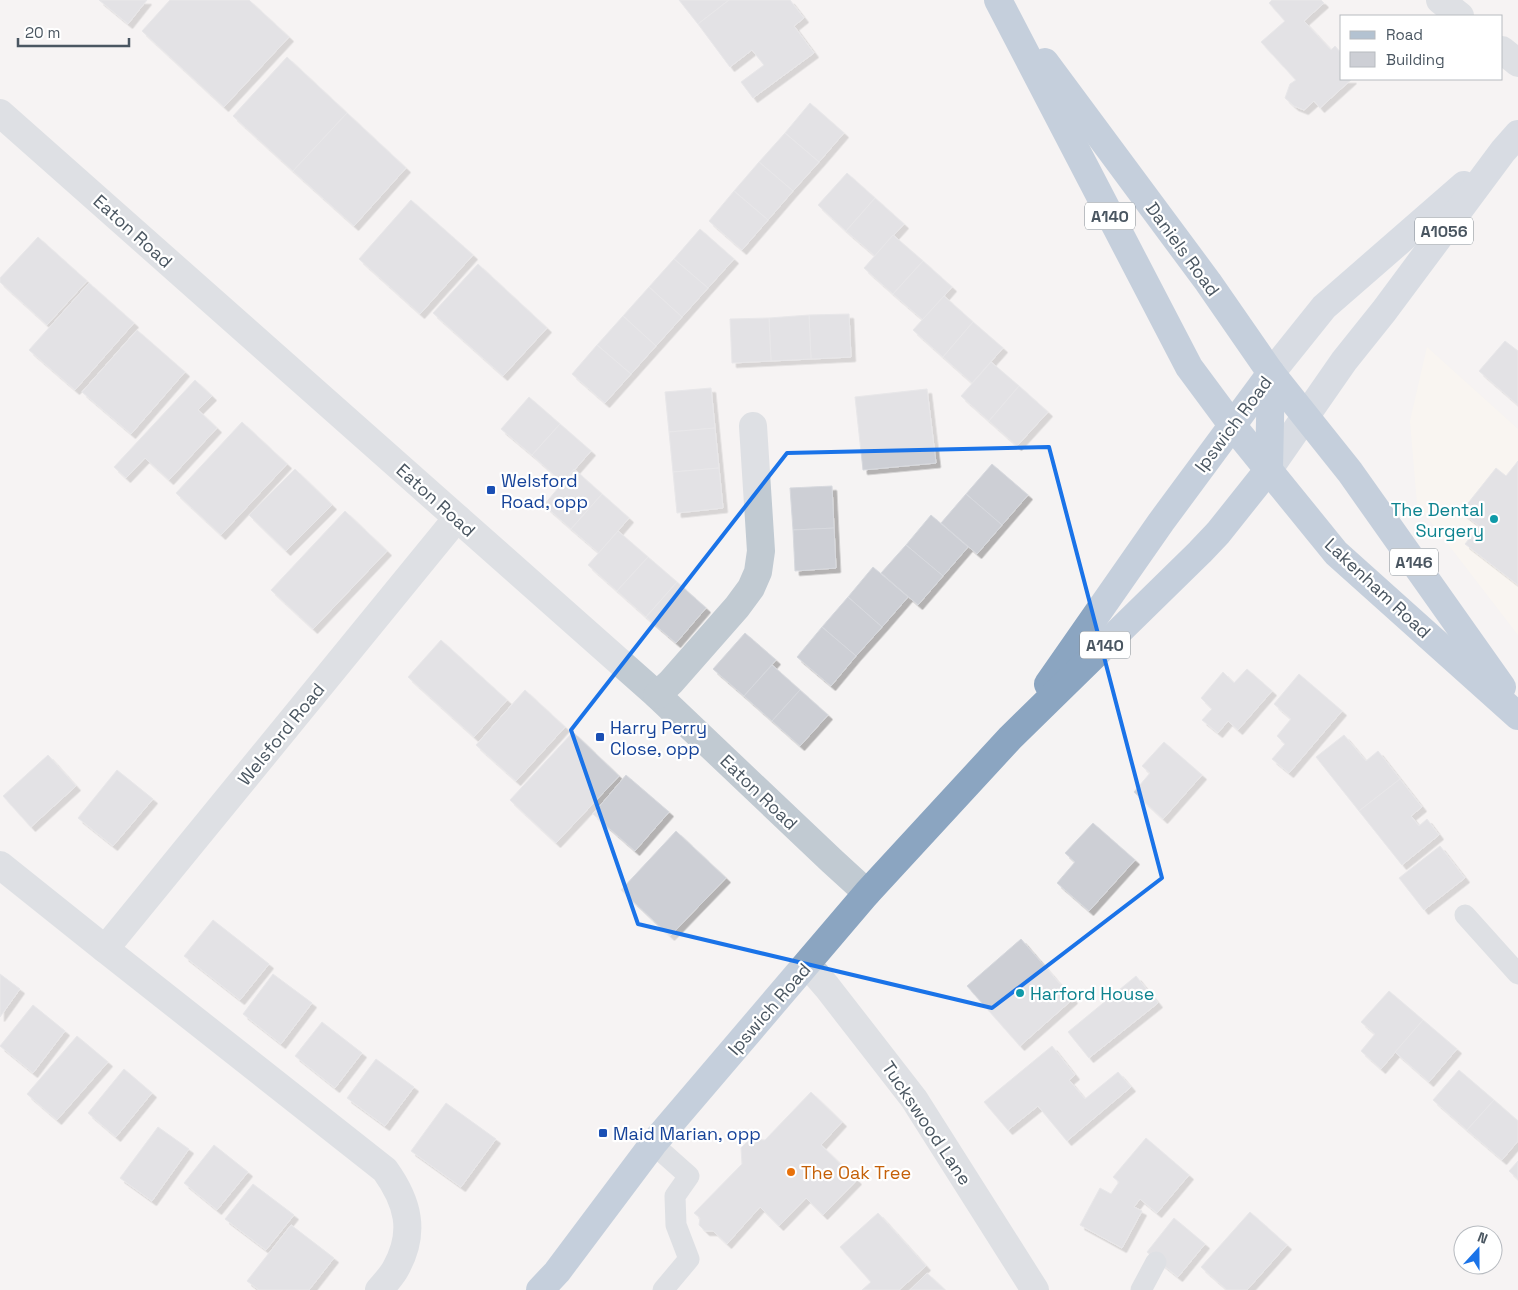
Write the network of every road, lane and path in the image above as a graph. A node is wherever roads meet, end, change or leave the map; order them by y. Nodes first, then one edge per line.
1 (999, 0) edge
2 (1440, 0) edge
3 (1459, 15) edge
4 (1503, 51) edge
5 (1518, 63) edge
6 (0, 113) edge
7 (1510, 142) edge
8 (1271, 373) junction
9 (1306, 416) junction
10 (1232, 425) junction
11 (753, 426) dead end
12 (1269, 469) junction
13 (457, 518) junction
14 (657, 694) junction
15 (1518, 710) edge
16 (1518, 716) edge
17 (1010, 738) junction
18 (0, 865) edge
19 (867, 893) junction
20 (1466, 915) dead end
21 (105, 949) junction
22 (808, 965) junction
23 (1518, 974) edge
24 (653, 1144) junction
25 (1156, 1262) dead end
26 (379, 1290) edge
27 (540, 1290) edge
28 (663, 1290) edge
29 (1035, 1290) edge
30 (1141, 1290) edge

1 - 8 highway, Daniels Road / A140
1 - 10 highway, Daniels Road / A140
2 - 3 street
4 - 5 street
6 - 13 street, Eaton Road
7 - 8 main road, Ipswich Road / A1056
7 - 9 main road, Ipswich Road / A1056
8 - 9 highway, Lakenham Road / A146
8 - 10 highway, Ipswich Road / A140
8 - 12 highway
9 - 12 main road, Ipswich Road / A1056
9 - 15 highway, Lakenham Road / A146
10 - 12 highway, Lakenham Road / A146
10 - 17 highway, Ipswich Road / A140
11 - 14 street
12 - 16 highway, Lakenham Road / A146
12 - 17 highway, Ipswich Road / A140
13 - 14 street, Eaton Road
13 - 21 street, Welsford Road
14 - 19 street, Eaton Road
17 - 19 highway, Ipswich Road / A140
18 - 21 street
19 - 22 highway, Ipswich Road / A140
20 - 23 lane
21 - 26 street
22 - 24 highway, Ipswich Road / A140
22 - 29 street, Tuckswood Lane
24 - 27 highway, Ipswich Road / A140
24 - 28 lane
25 - 30 lane

